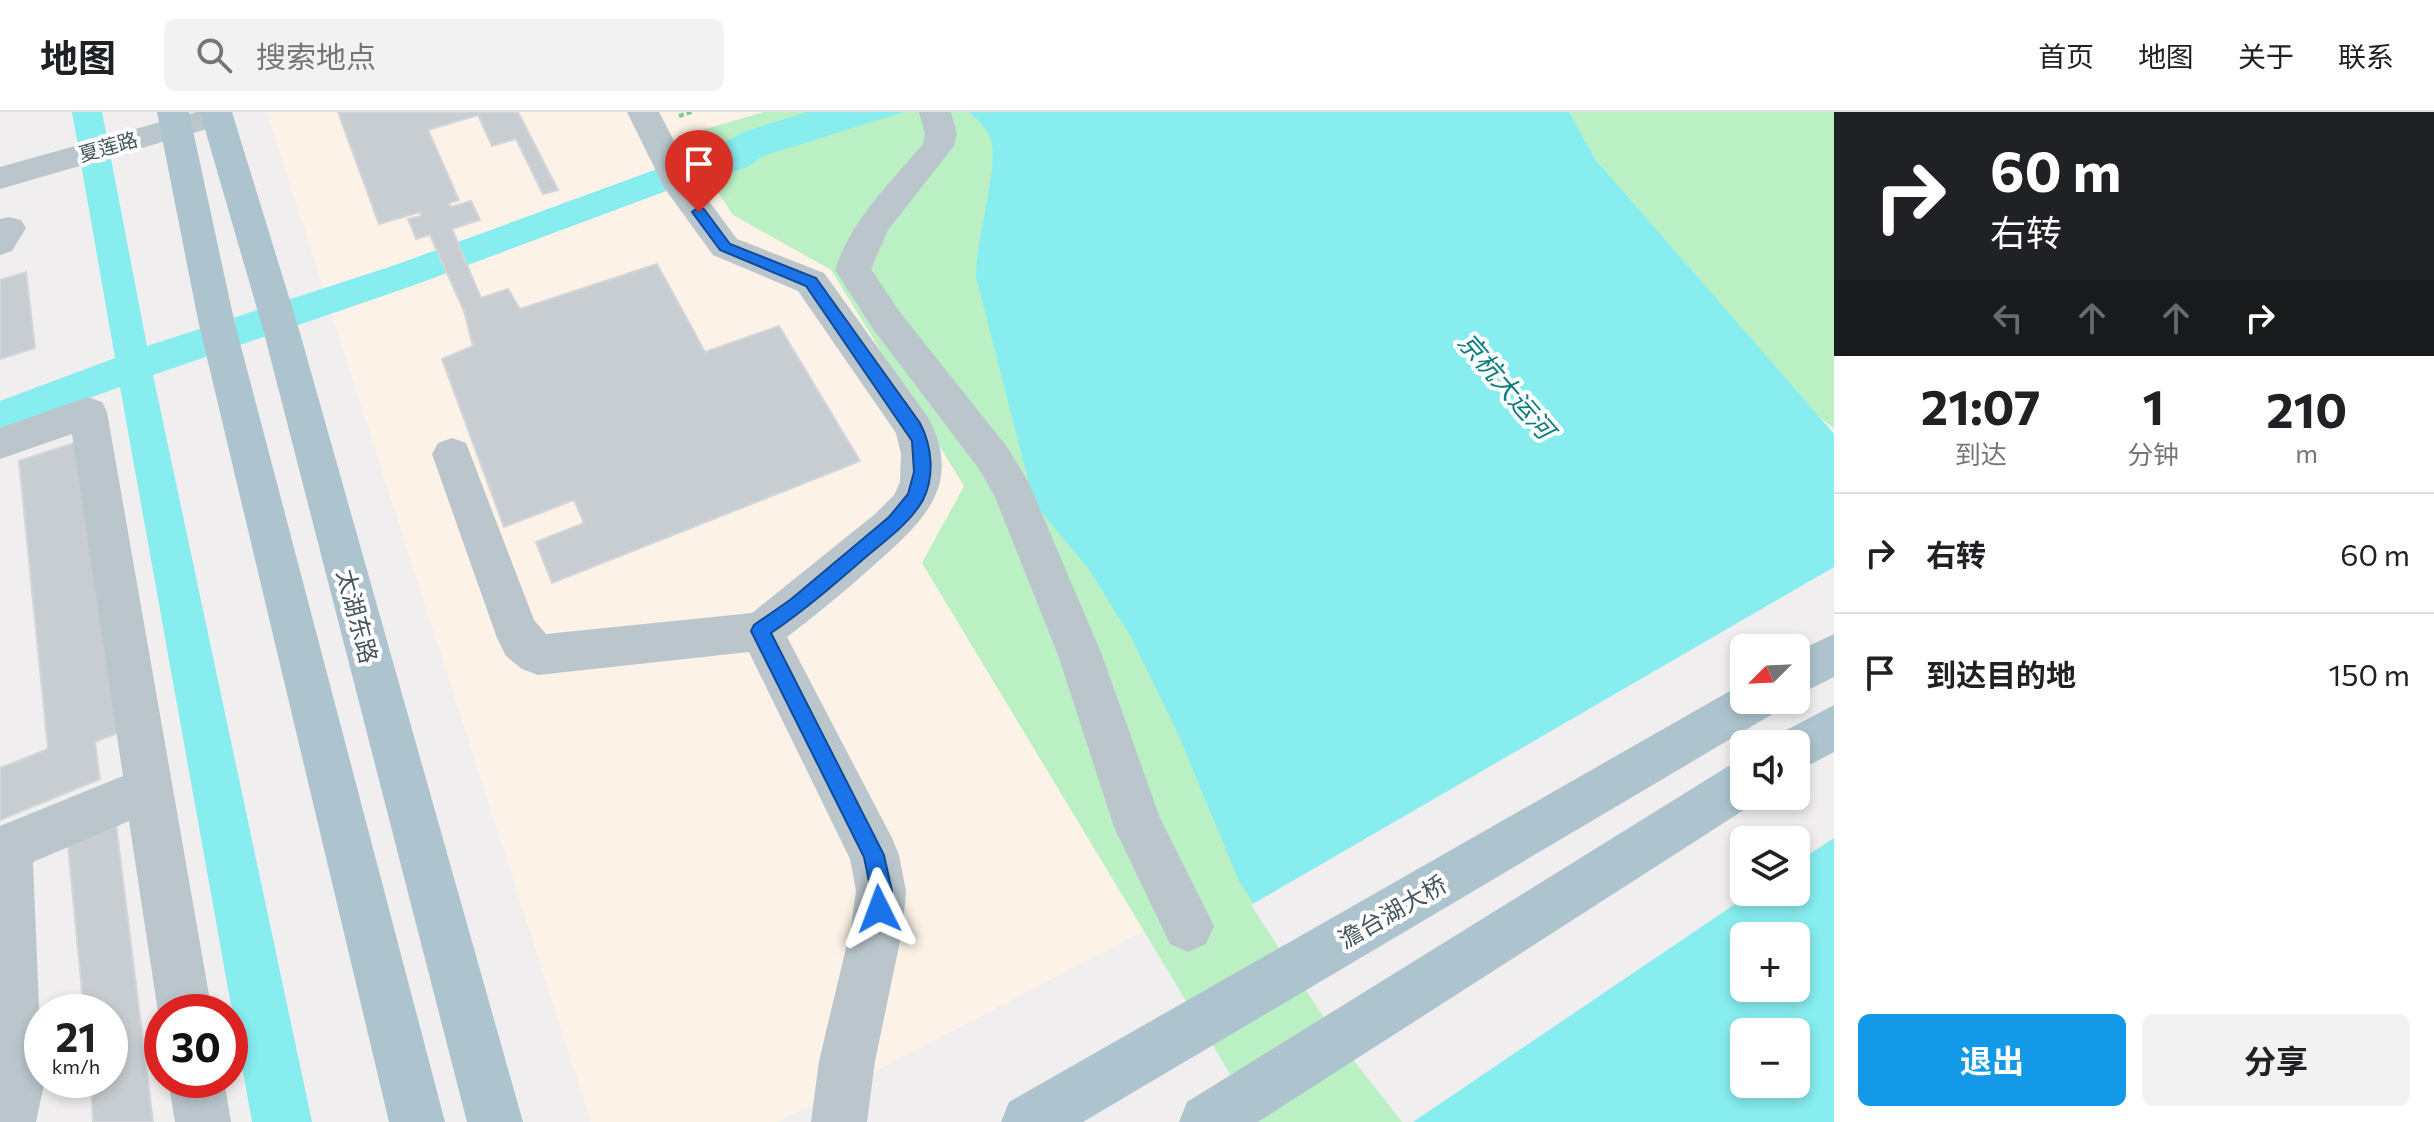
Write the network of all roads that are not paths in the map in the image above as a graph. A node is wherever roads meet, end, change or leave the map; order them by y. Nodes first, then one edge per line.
1 (643, 112) edge
2 (935, 112) edge
3 (216, 114) edge
4 (175, 120) edge
5 (0, 178) edge
6 (0, 444) edge
7 (452, 454) dead end
8 (761, 631) junction
9 (1834, 654) edge
10 (1810, 668) edge
11 (1731, 714) edge
12 (1834, 727) edge
13 (1810, 742) edge
14 (149, 789) junction
15 (1730, 792) edge
16 (4, 850) edge
17 (1188, 926) dead end
18 (182, 994) edge
19 (199, 1098) edge
20 (8, 1122) edge
21 (203, 1122) edge
22 (417, 1122) edge
23 (495, 1122) edge
24 (839, 1122) edge
25 (1029, 1122) edge
26 (1207, 1122) edge

1 - 8 street
2 - 17 street
3 - 4 street, 夏莲路
3 - 23 main road, 太湖东路
4 - 5 street, 夏莲路
4 - 22 main road
6 - 14 street
7 - 8 street
8 - 24 street
9 - 10 main road
11 - 25 main road, 澹台湖大桥
12 - 13 main road
14 - 16 street
14 - 18 street
15 - 26 main road
16 - 20 street
19 - 21 street

